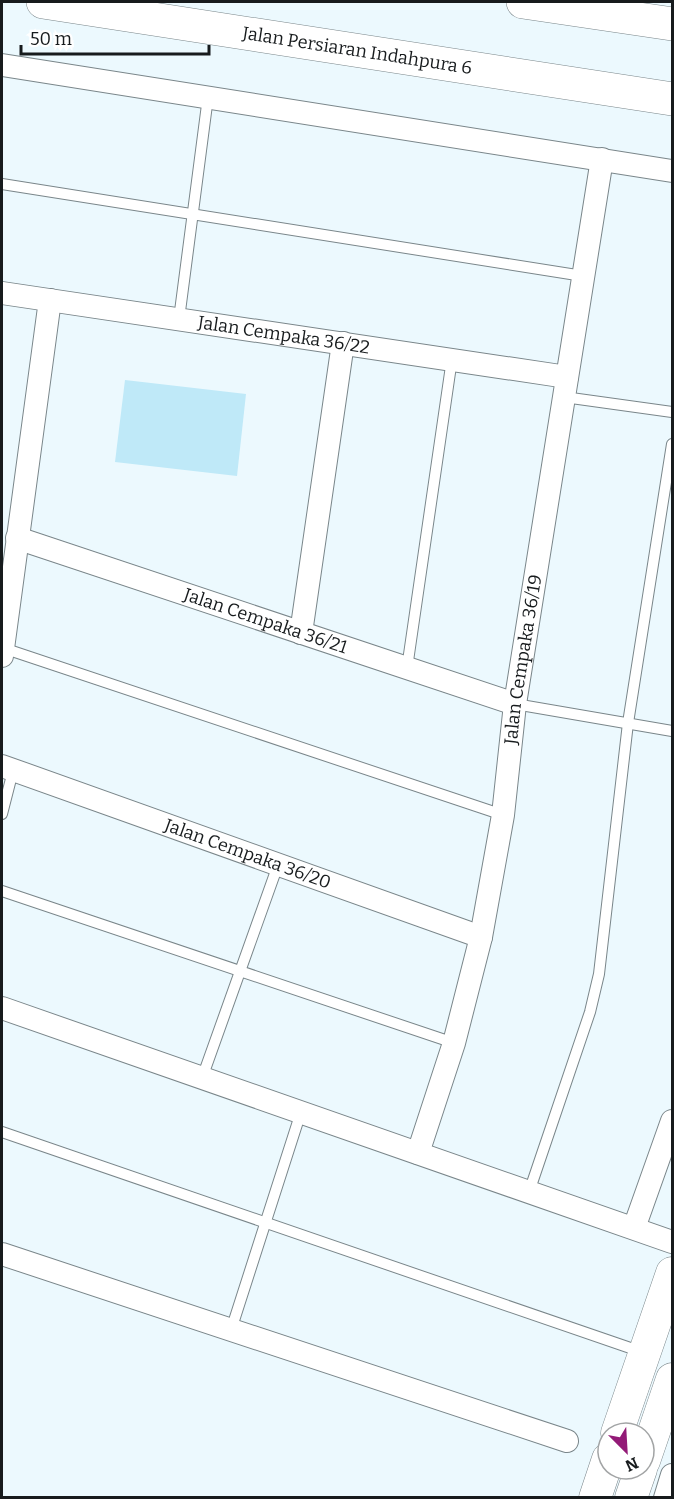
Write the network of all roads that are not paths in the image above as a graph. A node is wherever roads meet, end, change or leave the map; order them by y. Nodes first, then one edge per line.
1 (43, 2) edge
2 (523, 2) edge
3 (672, 24) edge
4 (2, 65) edge
5 (208, 97) junction
6 (672, 99) edge
7 (602, 159) junction
8 (672, 171) edge
9 (2, 184) edge
10 (192, 214) junction
11 (583, 276) junction
12 (2, 293) edge
13 (50, 300) junction
14 (179, 319) junction
15 (343, 344) junction
16 (452, 359) junction
17 (565, 387) junction
18 (672, 412) edge
19 (672, 444) edge
20 (17, 538) junction
21 (301, 633) junction
22 (2, 652) edge
23 (407, 668) junction
24 (515, 704) junction
25 (628, 723) junction
26 (672, 731) edge
27 (7, 768) edge
28 (2, 814) edge
29 (503, 815) junction
30 (278, 865) junction
31 (2, 891) edge
32 (482, 937) junction
33 (240, 971) junction
34 (2, 1008) edge
35 (454, 1043) junction
36 (202, 1078) junction
37 (301, 1112) junction
38 (672, 1121) edge
39 (2, 1132) edge
40 (418, 1153) junction
41 (529, 1192) junction
42 (266, 1222) junction
43 (634, 1228) junction
44 (672, 1242) edge
45 (2, 1254) edge
46 (672, 1273) edge
47 (231, 1330) junction
48 (644, 1352) junction
49 (672, 1379) edge
50 (621, 1421) edge
51 (656, 1426) edge
52 (567, 1441) dead end
53 (672, 1475) edge
54 (600, 1481) edge
55 (637, 1481) edge
56 (595, 1497) edge
57 (631, 1497) edge
58 (665, 1497) edge

1 - 6 main road, Jalan Persiaran Indahpura 6
2 - 3 main road
4 - 5 street
5 - 7 street
5 - 10 lane
7 - 8 street
7 - 11 street, Jalan Cempaka 36/19
9 - 10 lane
10 - 11 lane
10 - 14 lane
11 - 17 street, Jalan Cempaka 36/19
12 - 13 street, Jalan Cempaka 36/22
13 - 14 street, Jalan Cempaka 36/22
13 - 20 street
14 - 15 street, Jalan Cempaka 36/22
15 - 16 street, Jalan Cempaka 36/22
15 - 21 street
16 - 17 street, Jalan Cempaka 36/22
16 - 23 lane
17 - 18 lane
17 - 24 street, Jalan Cempaka 36/19
19 - 25 lane
20 - 21 street, Jalan Cempaka 36/21
20 - 22 street
21 - 23 street, Jalan Cempaka 36/21
22 - 29 lane
23 - 24 street, Jalan Cempaka 36/21
24 - 25 lane
24 - 29 street, Jalan Cempaka 36/19
25 - 26 lane
25 - 41 lane
27 - 28 lane
27 - 30 street, Jalan Cempaka 36/20
29 - 32 street, Jalan Cempaka 36/19
30 - 32 street, Jalan Cempaka 36/20
30 - 33 lane
31 - 33 lane
32 - 35 street, Jalan Cempaka 36/19
33 - 35 lane
33 - 36 lane
34 - 36 street
35 - 40 street, Jalan Cempaka 36/19
36 - 37 street
37 - 40 street
37 - 42 lane
38 - 43 street
39 - 42 lane
40 - 41 street
41 - 43 street
42 - 47 lane
42 - 48 lane
43 - 44 street
45 - 47 street
46 - 48 street
47 - 52 street
48 - 50 street
49 - 51 street
53 - 58 street
54 - 56 street
55 - 57 street

